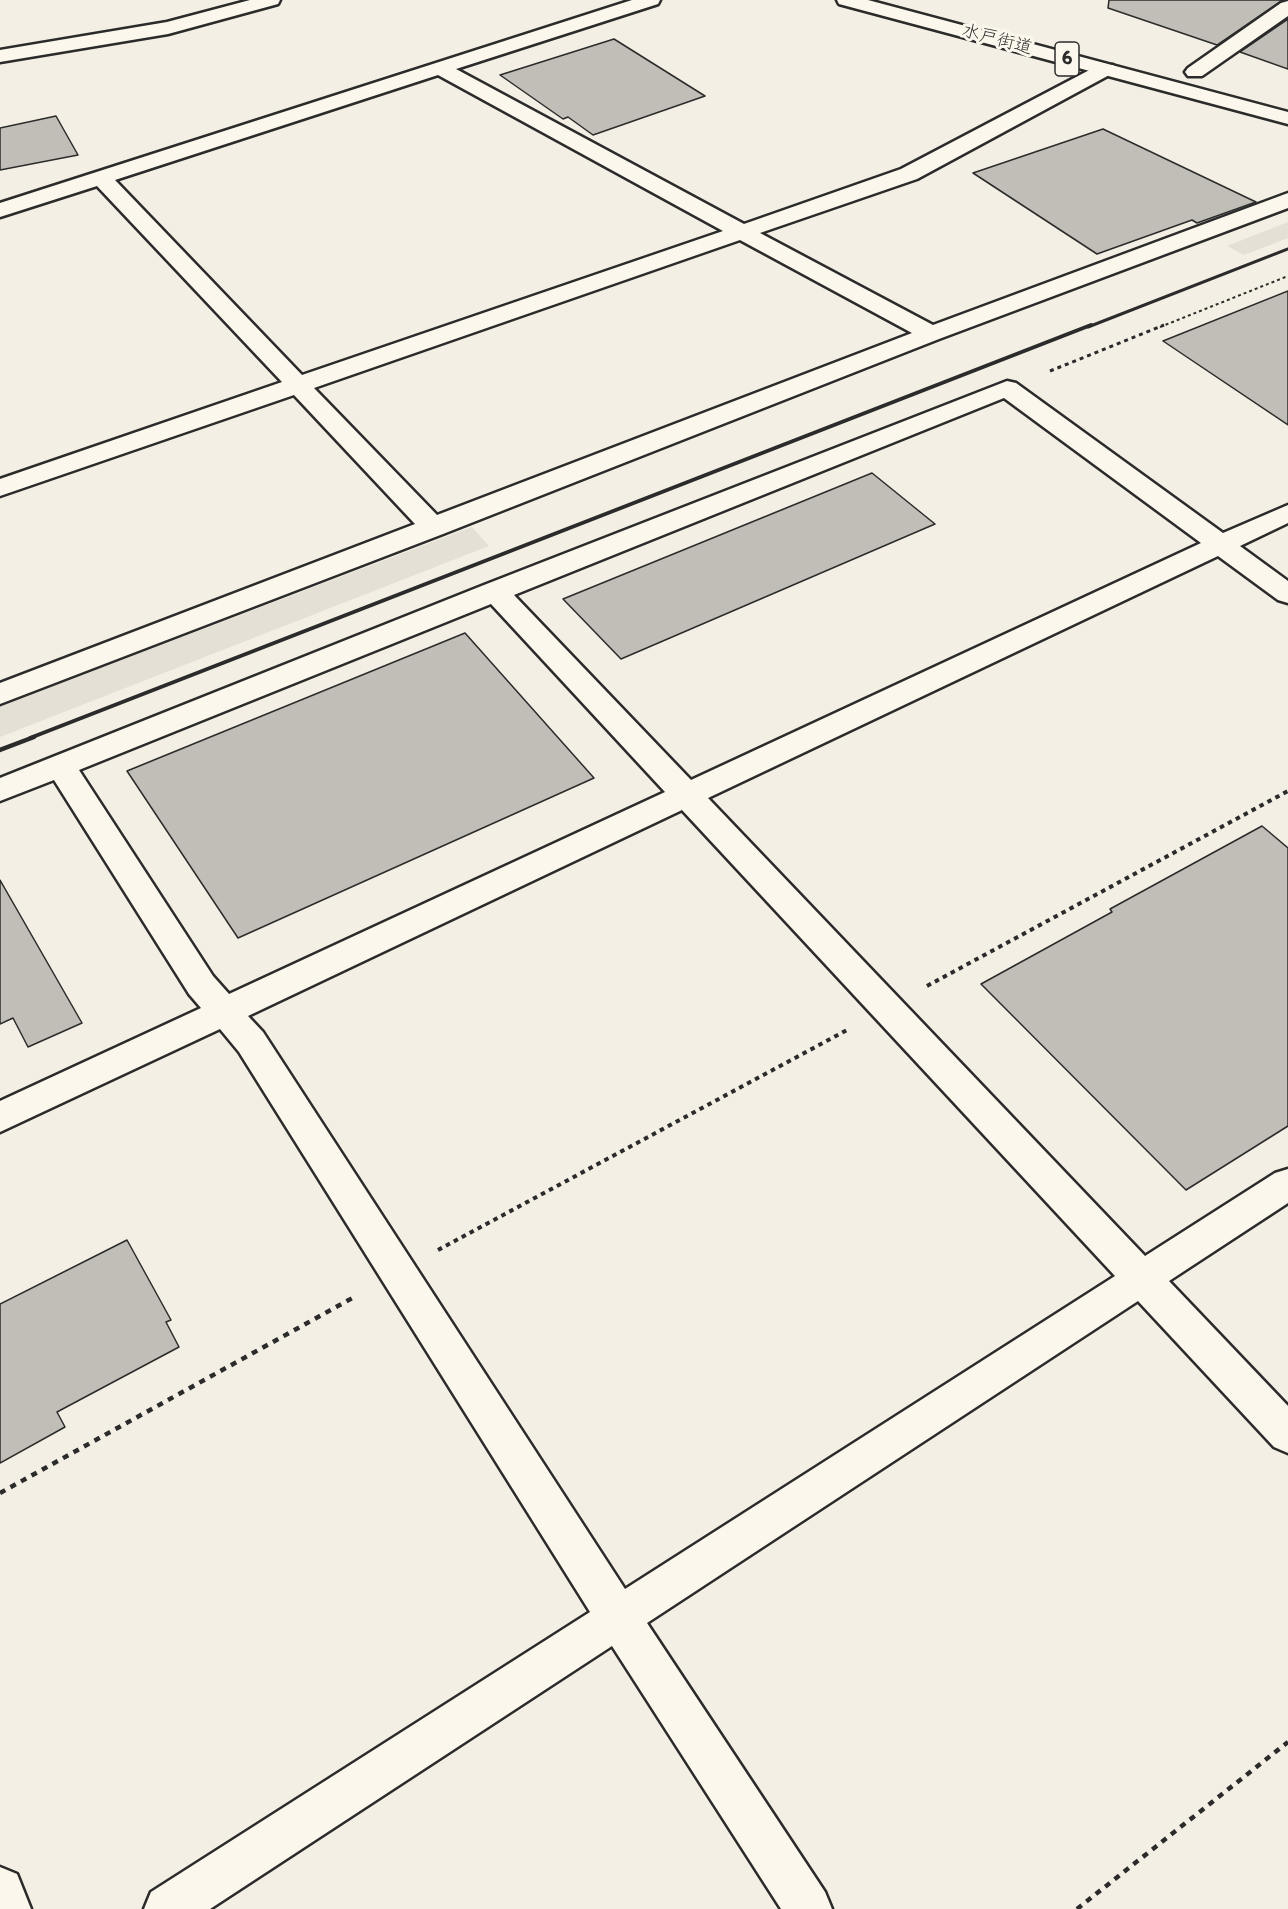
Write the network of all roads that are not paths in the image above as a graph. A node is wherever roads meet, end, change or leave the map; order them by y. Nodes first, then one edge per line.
1 (271, 0) edge
2 (651, 0) edge
3 (846, 0) edge
4 (1288, 7) edge
5 (0, 56) edge
6 (1173, 66) dead end
7 (439, 68) junction
8 (1106, 69) junction
9 (1195, 72) junction
10 (1216, 77) dead end
11 (1288, 118) edge
12 (101, 178) junction
13 (1288, 200) edge
14 (0, 210) edge
15 (738, 232) junction
16 (932, 334) junction
17 (297, 384) junction
18 (0, 488) edge
19 (1288, 513) edge
20 (434, 528) junction
21 (1220, 545) junction
22 (494, 591) junction
23 (1288, 594) edge
24 (3, 686) edge
25 (61, 766) junction
26 (0, 790) edge
27 (687, 794) junction
28 (227, 1012) junction
29 (0, 1117) edge
30 (1288, 1184) edge
31 (1142, 1279) junction
32 (1288, 1434) edge
33 (618, 1617) junction
34 (0, 1891) edge
35 (7, 1909) edge
36 (168, 1909) edge
37 (808, 1909) edge

1 - 5 main road
2 - 7 main road
3 - 8 main road, 水戸街道 / 6
4 - 9 main road
6 - 9 main road
7 - 12 main road
7 - 15 main road
8 - 11 main road, 水戸街道 / 6
8 - 15 main road
9 - 10 main road
12 - 14 main road
12 - 17 main road
13 - 16 main road
15 - 16 main road
15 - 17 main road
16 - 20 main road
17 - 18 main road
17 - 20 main road
19 - 21 main road
20 - 24 main road
21 - 22 main road
21 - 23 main road
21 - 27 main road
22 - 25 main road
22 - 27 main road
25 - 26 main road
25 - 28 main road
27 - 28 main road
27 - 31 main road
28 - 29 main road
28 - 33 main road
30 - 31 main road
31 - 32 main road
31 - 33 main road
33 - 36 main road
33 - 37 main road
34 - 35 main road

